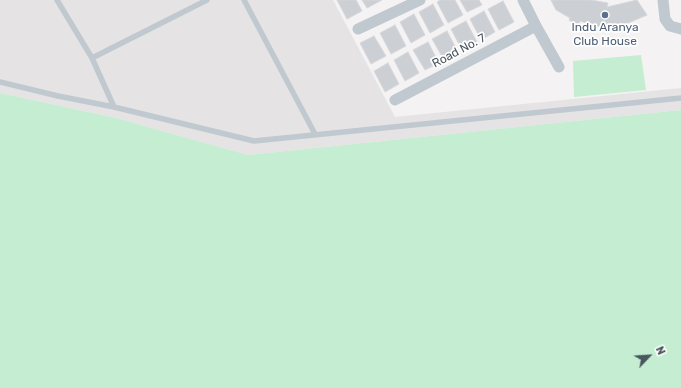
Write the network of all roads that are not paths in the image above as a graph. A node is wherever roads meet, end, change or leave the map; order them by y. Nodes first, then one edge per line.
1 (57, 0) edge
2 (207, 0) edge
3 (244, 0) edge
4 (420, 0) edge
5 (523, 0) edge
6 (663, 0) edge
7 (536, 26) junction
8 (358, 29) dead end
9 (681, 29) edge
10 (92, 58) junction
11 (559, 67) dead end
12 (0, 82) edge
13 (681, 98) edge
14 (395, 100) dead end
15 (114, 107) junction
16 (315, 134) junction

1 - 10 lane
2 - 10 lane
3 - 16 lane
4 - 8 street
5 - 7 street
6 - 9 street
7 - 11 street
7 - 14 street, Road No. 7
10 - 15 lane
12 - 15 lane
13 - 16 lane
15 - 16 lane

